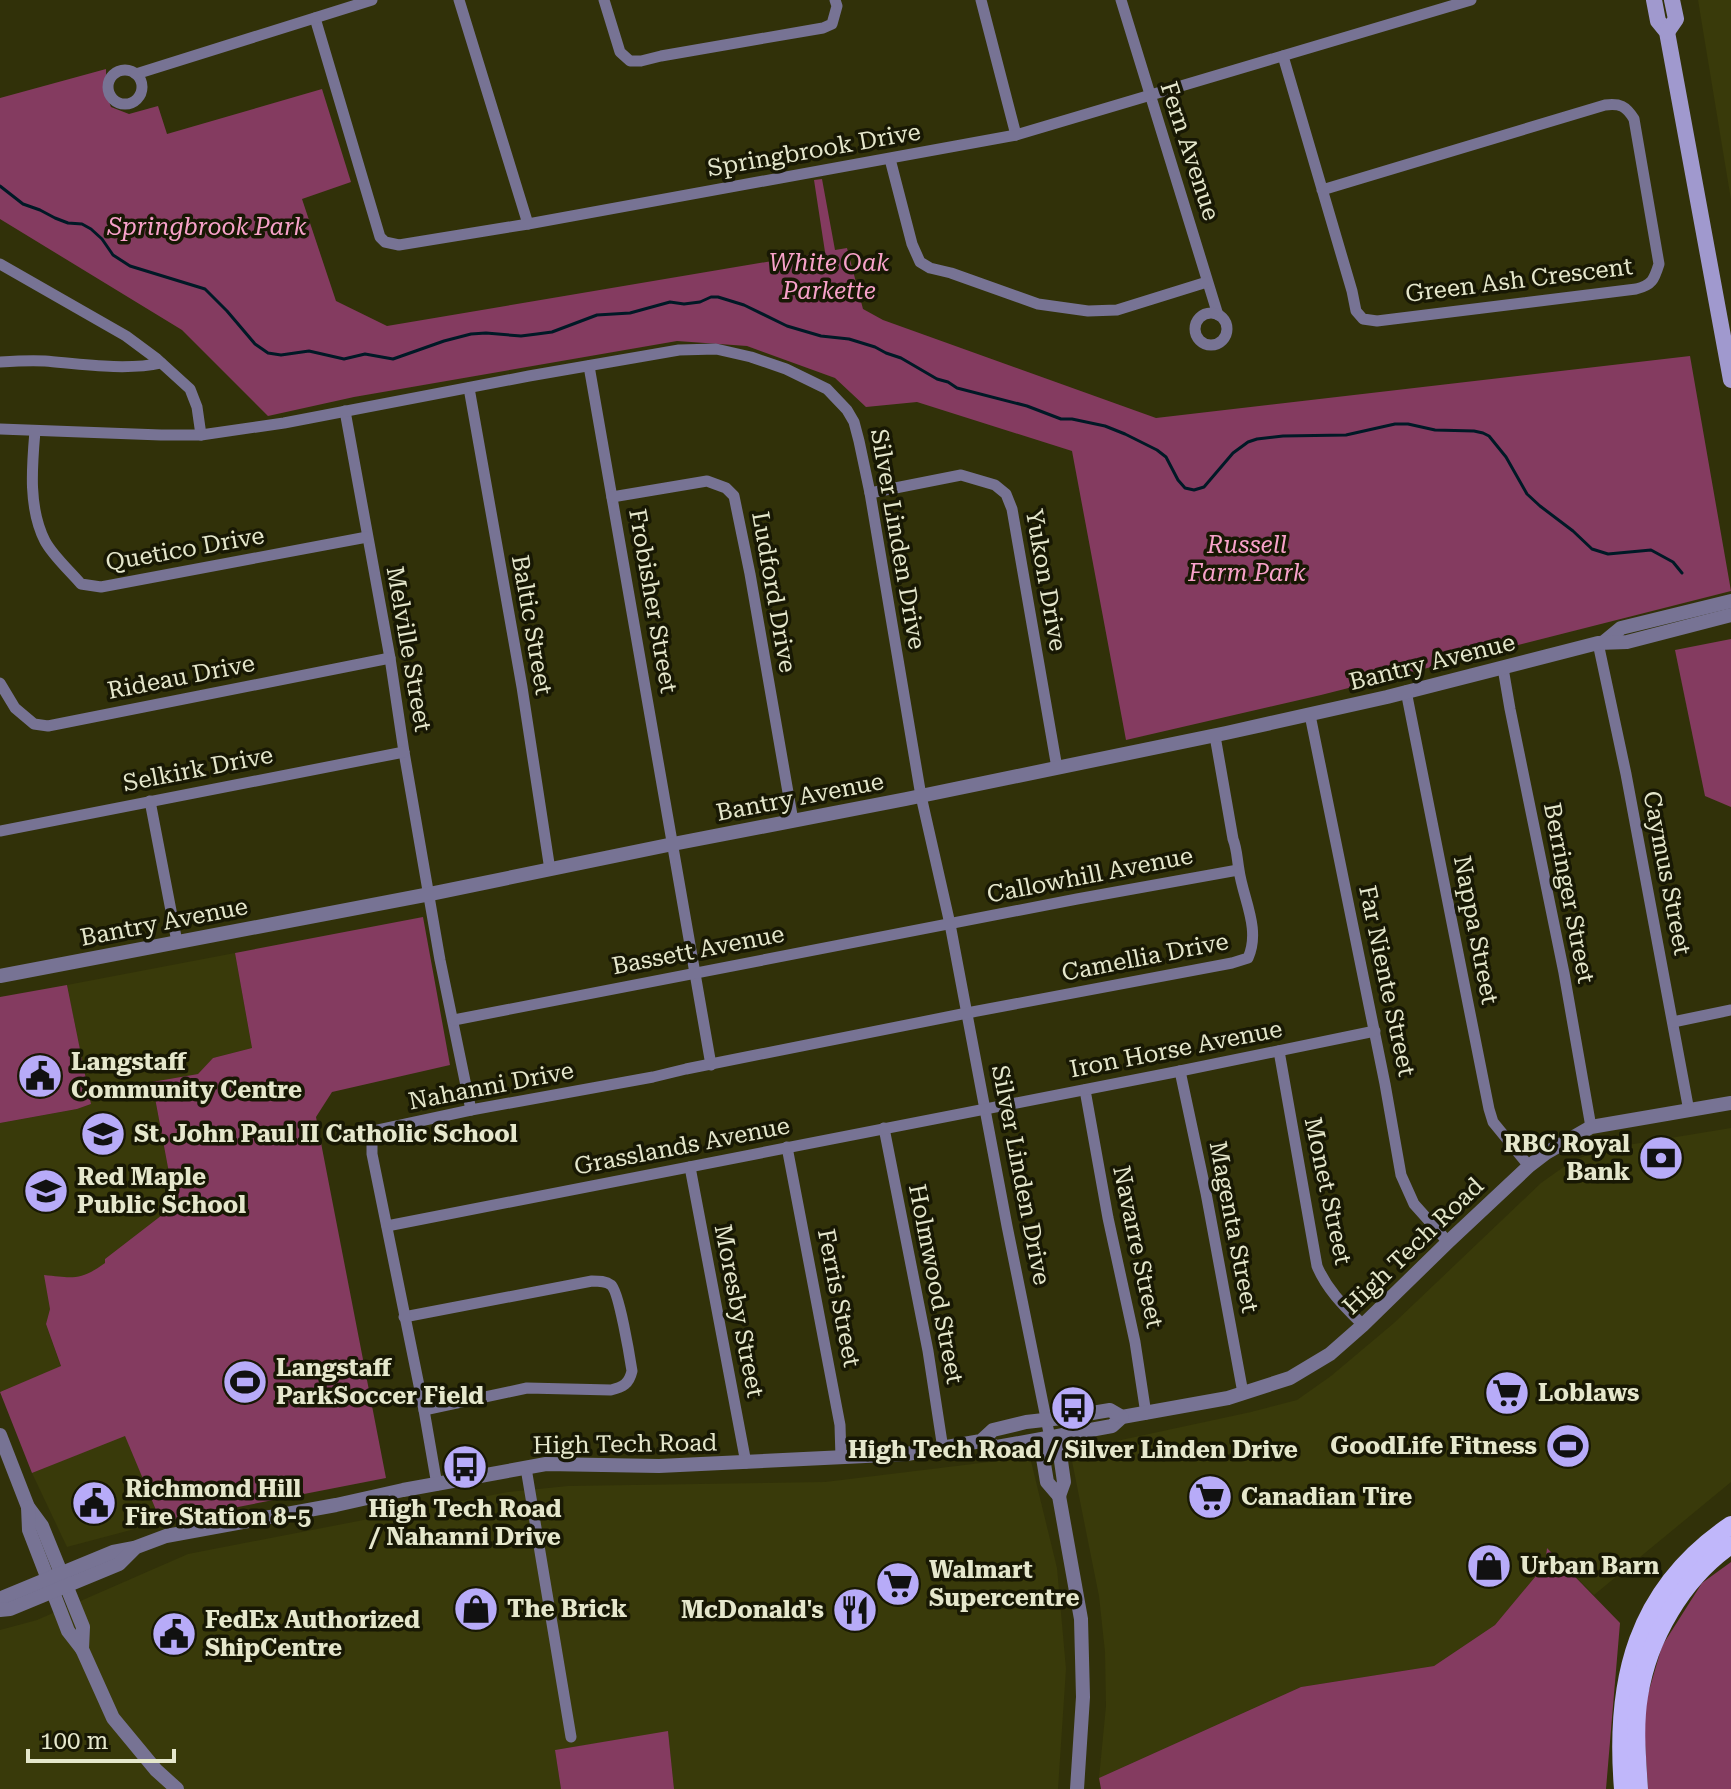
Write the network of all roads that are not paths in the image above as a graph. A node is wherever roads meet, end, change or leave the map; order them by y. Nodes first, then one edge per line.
1 (372, 0) edge
2 (459, 0) edge
3 (604, 0) edge
4 (835, 0) edge
5 (981, 0) edge
6 (1121, 0) edge
7 (1471, 0) edge
8 (1654, 0) edge
9 (1672, 0) edge
10 (315, 18) junction
11 (1667, 32) junction
12 (1283, 56) junction
13 (136, 74) dead end
14 (1149, 96) junction
15 (1016, 135) junction
16 (890, 159) junction
17 (1322, 190) junction
18 (528, 224) junction
19 (0, 264) edge
20 (1207, 282) junction
21 (1218, 315) dead end
22 (0, 362) edge
23 (161, 363) junction
24 (589, 366) junction
25 (1731, 380) edge
26 (469, 388) junction
27 (345, 411) junction
28 (0, 429) edge
29 (35, 431) junction
30 (201, 435) junction
31 (870, 493) junction
32 (612, 497) junction
33 (367, 537) junction
34 (1731, 601) edge
35 (1731, 615) edge
36 (1601, 642) junction
37 (390, 658) junction
38 (1503, 668) junction
39 (0, 683) edge
40 (1406, 691) junction
41 (1310, 715) junction
42 (1215, 736) junction
43 (404, 752) junction
44 (1057, 768) junction
45 (921, 796) junction
46 (150, 801) junction
47 (793, 821) junction
48 (0, 831) edge
49 (673, 844) junction
50 (550, 870) junction
51 (1238, 870) junction
52 (430, 894) junction
53 (950, 924) junction
54 (177, 942) junction
55 (695, 974) junction
56 (0, 976) edge
57 (1731, 1010) edge
58 (967, 1013) junction
59 (454, 1020) junction
60 (1673, 1022) junction
61 (1375, 1031) junction
62 (1279, 1051) junction
63 (711, 1065) junction
64 (1180, 1071) junction
65 (1085, 1090) junction
66 (1731, 1103) edge
67 (986, 1108) junction
68 (471, 1110) junction
69 (1689, 1111) junction
70 (1591, 1127) junction
71 (884, 1128) junction
72 (787, 1147) junction
73 (1529, 1166) junction
74 (690, 1167) junction
75 (387, 1226) junction
76 (1448, 1242) junction
77 (404, 1317) junction
78 (1363, 1325) junction
79 (1243, 1393) junction
80 (424, 1410) junction
81 (1146, 1414) junction
82 (1122, 1417) junction
83 (1045, 1419) junction
84 (1050, 1438) junction
85 (981, 1441) junction
86 (1, 1443) edge
87 (943, 1449) junction
88 (841, 1458) junction
89 (746, 1463) junction
90 (526, 1468) junction
91 (437, 1485) junction
92 (1731, 1525) edge
93 (1731, 1545) edge
94 (57, 1583) junction
95 (0, 1601) edge
96 (0, 1610) edge
97 (571, 1737) dead end
98 (177, 1789) edge
99 (1077, 1789) edge
100 (1623, 1789) edge
101 (1639, 1789) edge

1 - 10 street
2 - 18 street
3 - 4 street
5 - 15 street
6 - 14 street, Fern Avenue
7 - 12 street, Springbrook Drive
8 - 11 main road
9 - 11 main road
10 - 13 street
10 - 18 street, Springbrook Drive
11 - 25 main road
12 - 14 street, Springbrook Drive
12 - 17 street, Green Ash Crescent
14 - 15 street, Springbrook Drive
14 - 20 street, Fern Avenue
15 - 16 street, Springbrook Drive
16 - 18 street, Springbrook Drive
16 - 20 street
17 - 17 street, Green Ash Crescent
19 - 23 street
20 - 21 street, Fern Avenue
22 - 23 street
23 - 30 street
24 - 26 street, Silver Linden Drive
24 - 31 street, Silver Linden Drive
24 - 32 street, Frobisher Street
26 - 27 street, Silver Linden Drive
26 - 50 street, Baltic Street
27 - 30 street, Silver Linden Drive
27 - 33 street, Melville Street
28 - 29 street, Silver Linden Drive
29 - 30 street, Silver Linden Drive
29 - 33 street, Quetico Drive
31 - 44 street, Yukon Drive
31 - 45 street, Silver Linden Drive
32 - 47 street, Ludford Drive
32 - 49 street, Frobisher Street
33 - 37 street, Melville Street
34 - 36 street, Bantry Avenue
35 - 36 street, Bantry Avenue
36 - 38 street, Bantry Avenue
36 - 60 street, Caymus Street
37 - 39 street, Rideau Drive
37 - 43 street, Melville Street
38 - 40 street, Bantry Avenue
38 - 70 street, Berringer Street
40 - 41 street, Bantry Avenue
40 - 73 street, Nappa Street
41 - 42 street, Bantry Avenue
41 - 61 street, Far Niente Street
42 - 44 street, Bantry Avenue
42 - 51 street, Camellia Drive
43 - 46 street, Selkirk Drive
43 - 52 street, Melville Street
44 - 45 street, Bantry Avenue
45 - 47 street, Bantry Avenue
45 - 53 street, Silver Linden Drive
46 - 48 street, Selkirk Drive
46 - 54 street
47 - 49 street, Bantry Avenue
49 - 50 street, Bantry Avenue
49 - 55 street, Frobisher Street
50 - 52 street, Bantry Avenue
51 - 53 street, Callowhill Avenue
51 - 58 street, Camellia Drive
52 - 54 street, Bantry Avenue
52 - 59 street, Melville Street
53 - 55 street, Bassett Avenue
53 - 58 street, Silver Linden Drive
54 - 56 street, Bantry Avenue
55 - 59 street, Bassett Avenue
55 - 63 street, Frobisher Street
57 - 60 street
58 - 63 street, Nahanni Drive
58 - 67 street, Silver Linden Drive
59 - 68 street, Melville Street
60 - 69 street, Caymus Street
61 - 62 street, Iron Horse Avenue
61 - 76 street, Far Niente Street
62 - 64 street, Iron Horse Avenue
62 - 78 street, Monet Street
63 - 68 street, Nahanni Drive
64 - 65 street, Iron Horse Avenue
64 - 79 street, Magenta Street
65 - 67 street, Iron Horse Avenue
65 - 81 street, Navarre Street
66 - 69 street, High Tech Road
67 - 71 street, Grasslands Avenue
67 - 83 street, Silver Linden Drive
68 - 75 street, Nahanni Drive
69 - 70 street, High Tech Road
70 - 73 street, High Tech Road
71 - 72 street, Grasslands Avenue
71 - 87 street, Holmwood Street
72 - 74 street, Grasslands Avenue
72 - 88 street, Ferris Street
73 - 76 street, High Tech Road
74 - 75 street, Grasslands Avenue
74 - 89 street, Moresby Street
75 - 77 street, Nahanni Drive
76 - 78 street, High Tech Road
77 - 80 street, Nahanni Drive
77 - 80 street
78 - 79 street, High Tech Road
79 - 81 street, High Tech Road
80 - 91 street, Nahanni Drive
81 - 82 street, High Tech Road
82 - 83 street, High Tech Road
82 - 84 street, High Tech Road
83 - 84 street, Silver Linden Drive
83 - 85 street, High Tech Road
84 - 85 street, High Tech Road
84 - 99 street, Silver Linden Drive
85 - 87 street, High Tech Road
86 - 94 street
87 - 88 street, High Tech Road
88 - 89 street, High Tech Road
89 - 90 street, High Tech Road
90 - 91 street, High Tech Road
90 - 97 street
91 - 94 street, High Tech Road
92 - 100 main road
93 - 101 main road
94 - 95 street, High Tech Road
94 - 96 street, High Tech Road
94 - 98 street

